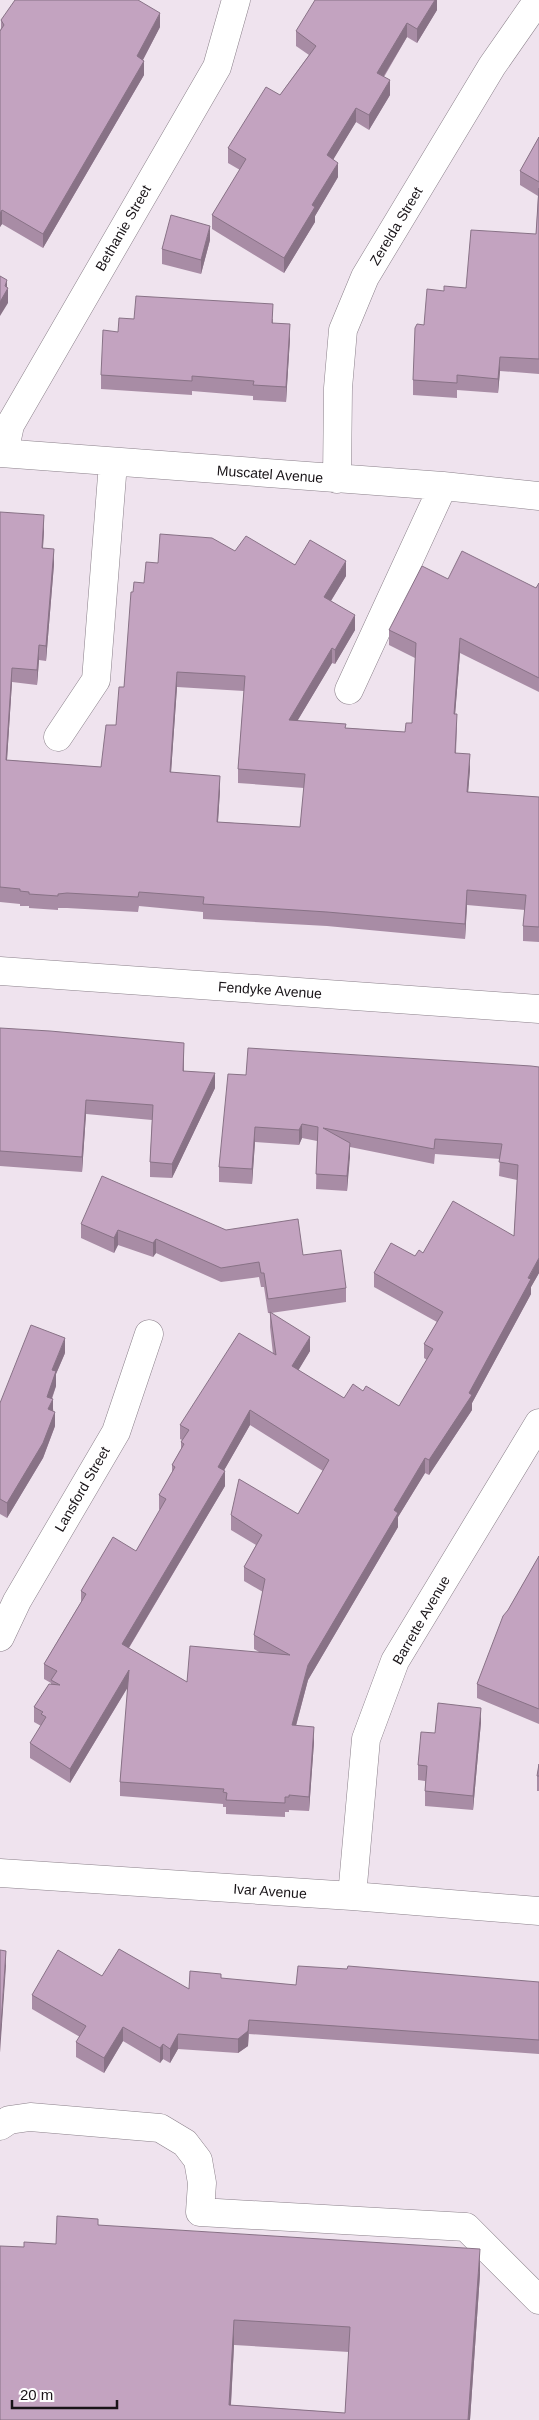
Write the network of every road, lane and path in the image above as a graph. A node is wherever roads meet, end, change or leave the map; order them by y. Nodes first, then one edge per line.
1 (236, 0) edge
2 (538, 0) edge
3 (2, 453) edge
4 (113, 463) junction
5 (337, 479) junction
6 (443, 486) junction
7 (539, 496) edge
8 (349, 690) dead end
9 (58, 737) dead end
10 (0, 971) edge
11 (539, 1009) edge
12 (148, 1334) dead end
13 (539, 1423) edge
14 (0, 1637) edge
15 (0, 1873) edge
16 (352, 1896) junction
17 (539, 1911) edge
18 (0, 2126) edge
19 (539, 2300) edge

1 - 3 street, Bethanie Street
2 - 5 street, Zerelda Street
3 - 4 street, Muscatel Avenue
4 - 5 street, Muscatel Avenue
4 - 9 street
5 - 6 street, Muscatel Avenue
6 - 7 street, Muscatel Avenue
6 - 8 street
10 - 11 street, Fendyke Avenue
12 - 14 street, Lansford Street
13 - 16 street, Barrette Avenue
15 - 16 street, Ivar Avenue
16 - 17 street, Ivar Avenue
18 - 19 street

